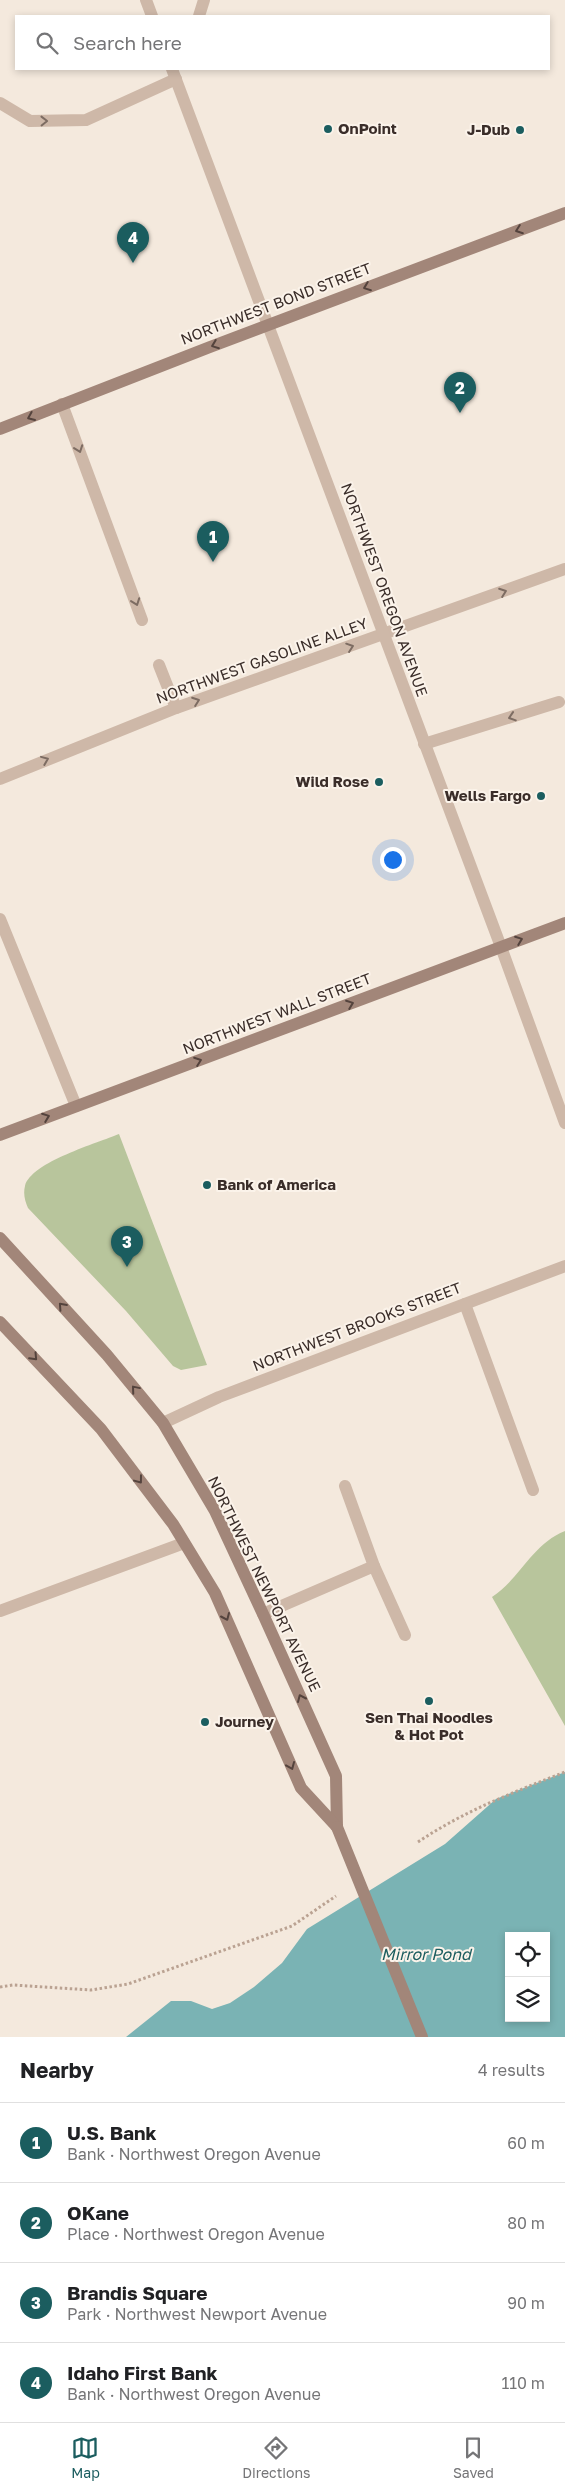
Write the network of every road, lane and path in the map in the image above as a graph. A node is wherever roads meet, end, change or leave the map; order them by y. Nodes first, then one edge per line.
1 (146, 0) edge
2 (204, 0) edge
3 (152, 15) edge
4 (198, 15) edge
5 (176, 72) edge
6 (0, 103) edge
7 (565, 213) edge
8 (267, 325) junction
9 (62, 404) junction
10 (0, 429) edge
11 (565, 569) edge
12 (142, 620) dead end
13 (384, 635) junction
14 (159, 665) dead end
15 (559, 702) dead end
16 (176, 708) junction
17 (424, 744) junction
18 (0, 779) edge
19 (0, 919) edge
20 (565, 923) edge
21 (501, 947) junction
22 (76, 1106) junction
23 (565, 1123) edge
24 (0, 1135) edge
25 (0, 1238) edge
26 (565, 1266) edge
27 (465, 1304) junction
28 (0, 1322) edge
29 (163, 1423) junction
30 (345, 1486) dead end
31 (533, 1490) dead end
32 (184, 1543) junction
33 (374, 1566) junction
34 (0, 1611) edge
35 (264, 1614) junction
36 (405, 1635) dead end
37 (565, 1772) edge
38 (337, 1827) junction
39 (418, 1842) dead end
40 (338, 1895) dead end
41 (0, 1987) edge
42 (422, 2037) edge

1 - 3 street
2 - 4 street
6 -> 5 street
5 - 8 street, NORTHWEST OREGON AVENUE
7 -> 8 main road, NORTHWEST BOND STREET
8 -> 9 main road, NORTHWEST BOND STREET
8 - 13 street, NORTHWEST OREGON AVENUE
9 -> 10 main road, NORTHWEST BOND STREET
9 -> 12 street
13 -> 11 street, NORTHWEST GASOLINE ALLEY
16 -> 13 street, NORTHWEST GASOLINE ALLEY
13 - 17 street, NORTHWEST OREGON AVENUE
14 - 16 street
15 -> 17 street
18 -> 16 street, NORTHWEST GASOLINE ALLEY
17 - 21 street, NORTHWEST OREGON AVENUE
19 - 22 street
21 -> 20 main road, NORTHWEST WALL STREET
22 -> 21 main road, NORTHWEST WALL STREET
21 - 23 street, NORTHWEST OREGON AVENUE
24 -> 22 main road, NORTHWEST WALL STREET
29 -> 25 main road, NORTHWEST NEWPORT AVENUE
26 - 27 street, NORTHWEST BROOKS STREET
27 - 29 street, NORTHWEST BROOKS STREET
27 - 31 street
28 -> 32 main road, NORTHWEST NEWPORT AVENUE
29 - 35 main road, NORTHWEST NEWPORT AVENUE
30 - 33 street
32 - 34 street
32 -> 38 main road, NORTHWEST NEWPORT AVENUE
33 - 35 street
33 - 36 street
38 -> 35 main road, NORTHWEST NEWPORT AVENUE
37 - 39 path
38 - 42 main road, NORTHWEST NEWPORT AVENUE, bridge
40 - 41 path

